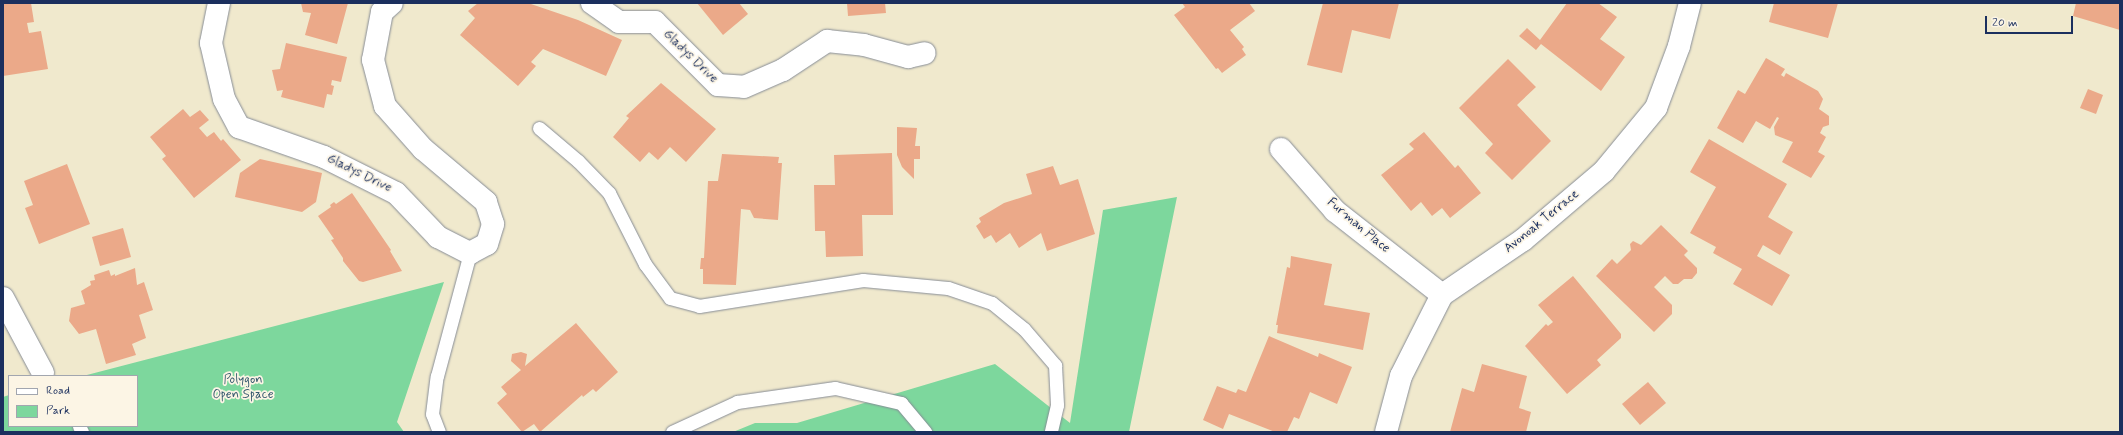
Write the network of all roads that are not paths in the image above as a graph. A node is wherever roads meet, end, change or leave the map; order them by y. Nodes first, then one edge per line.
1 (219, 3) edge
2 (392, 3) edge
3 (592, 3) edge
4 (1690, 3) edge
5 (925, 53) dead end
6 (539, 128) dead end
7 (1281, 149) dead end
8 (470, 253) junction
9 (1442, 295) junction
10 (3, 298) edge
11 (45, 374) edge
12 (439, 432) edge
13 (672, 432) edge
14 (925, 432) edge
15 (1051, 432) edge
16 (1386, 432) edge

1 - 8 street, Gladys Drive
2 - 8 street
3 - 5 street, Gladys Drive
4 - 9 street, Avonoak Terrace
6 - 15 lane
7 - 9 street, Furman Place
8 - 12 lane
9 - 16 street, Avonoak Terrace
10 - 11 street
13 - 14 lane

